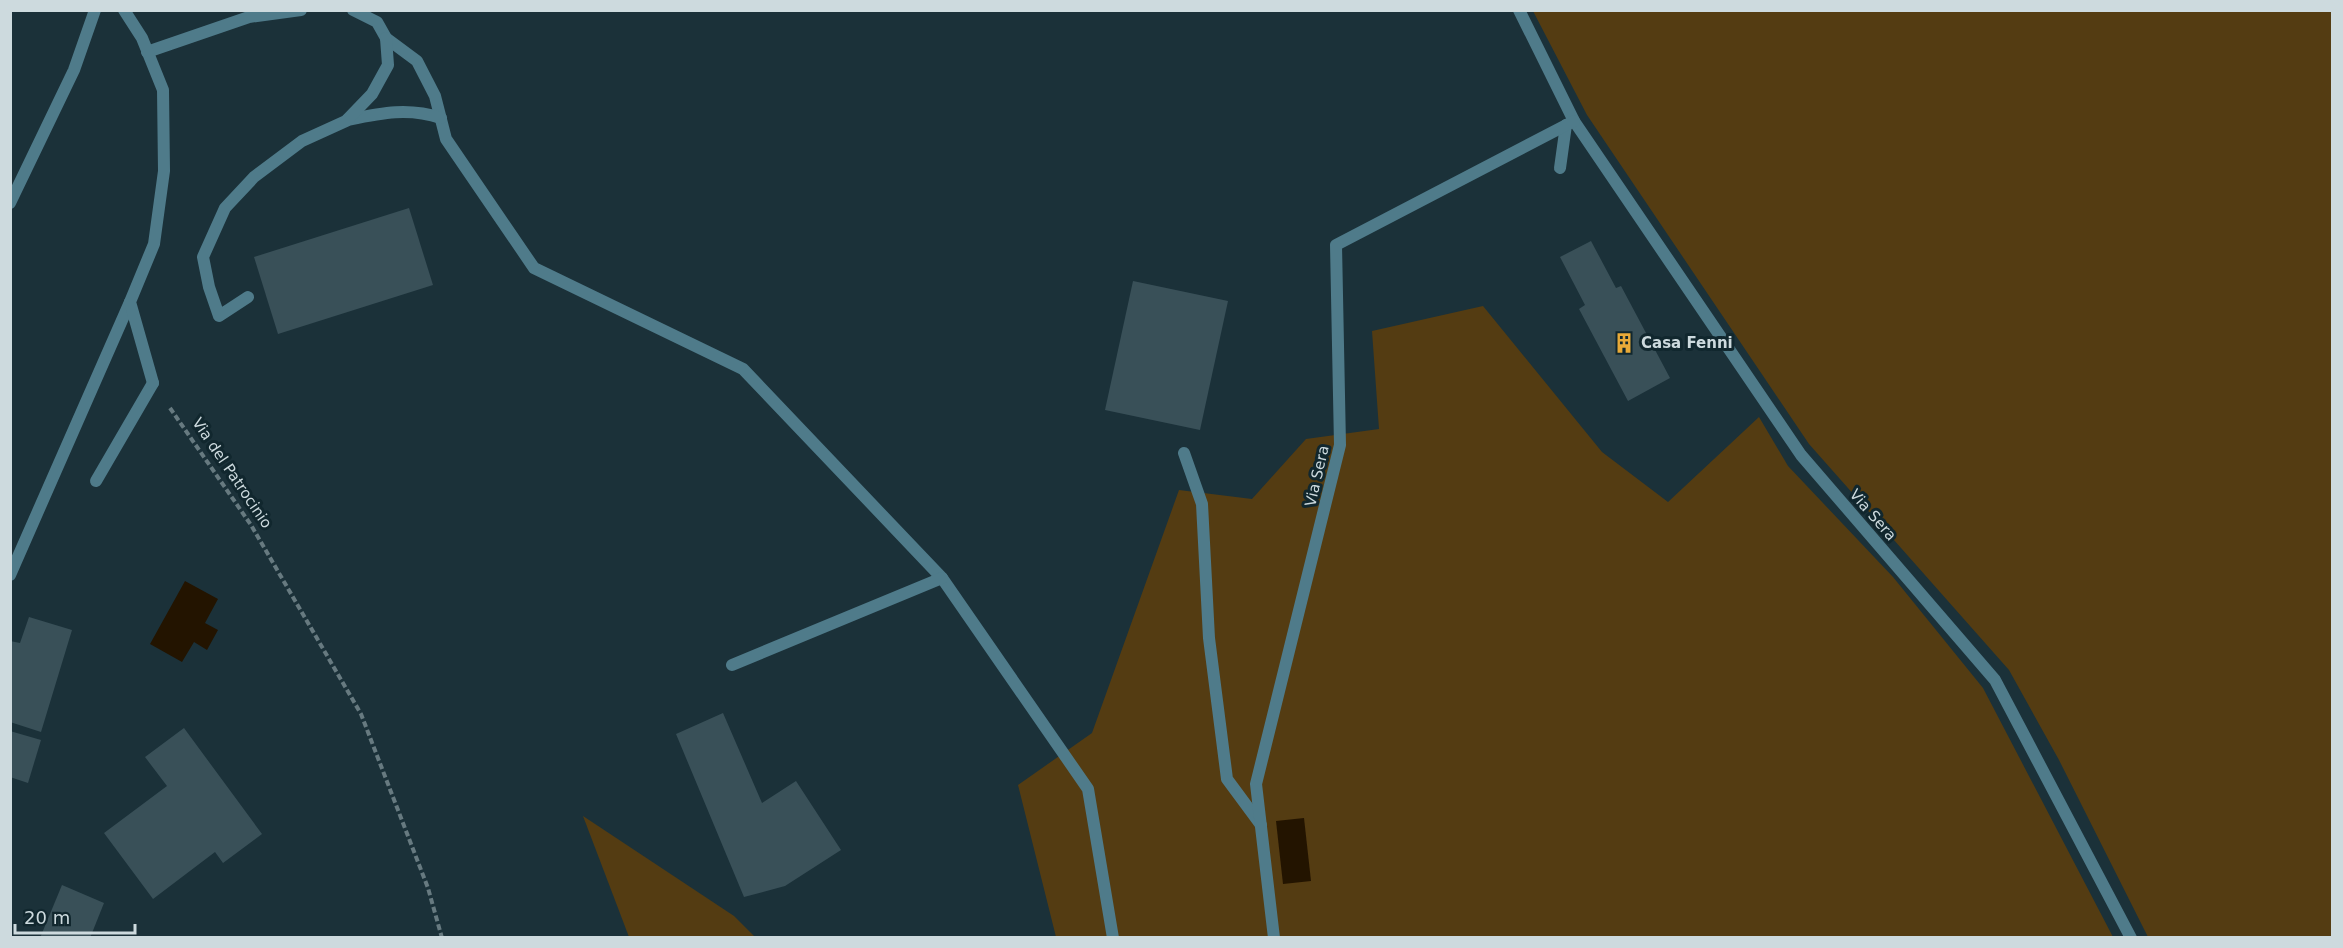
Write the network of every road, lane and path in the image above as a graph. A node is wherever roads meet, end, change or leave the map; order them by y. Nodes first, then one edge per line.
1 (95, 10) edge
2 (124, 10) edge
3 (301, 10) edge
4 (353, 10) edge
5 (1519, 10) edge
6 (387, 38) junction
7 (147, 52) junction
8 (441, 118) junction
9 (346, 121) junction
10 (1570, 123) junction
11 (1560, 168) dead end
12 (10, 203) edge
13 (248, 297) dead end
14 (130, 302) junction
15 (153, 383) junction
16 (1184, 453) dead end
17 (96, 482) dead end
18 (10, 575) edge
19 (942, 578) junction
20 (732, 665) dead end
21 (1261, 825) junction
22 (442, 938) edge
23 (1113, 938) edge
24 (1274, 938) edge
25 (2132, 938) edge

1 - 12 street
2 - 7 street
3 - 7 street
4 - 6 street
5 - 10 street, Via Sera
6 - 8 street
6 - 9 street
7 - 14 street
8 - 9 street
8 - 19 street
9 - 13 street
10 - 11 street
10 - 21 street, Via Sera
10 - 25 street, Via Sera
14 - 15 street
14 - 18 street
15 - 17 street
15 - 22 path, Via del Patrocinio
16 - 21 street
19 - 20 street
19 - 23 street
21 - 24 street, Via Sera

